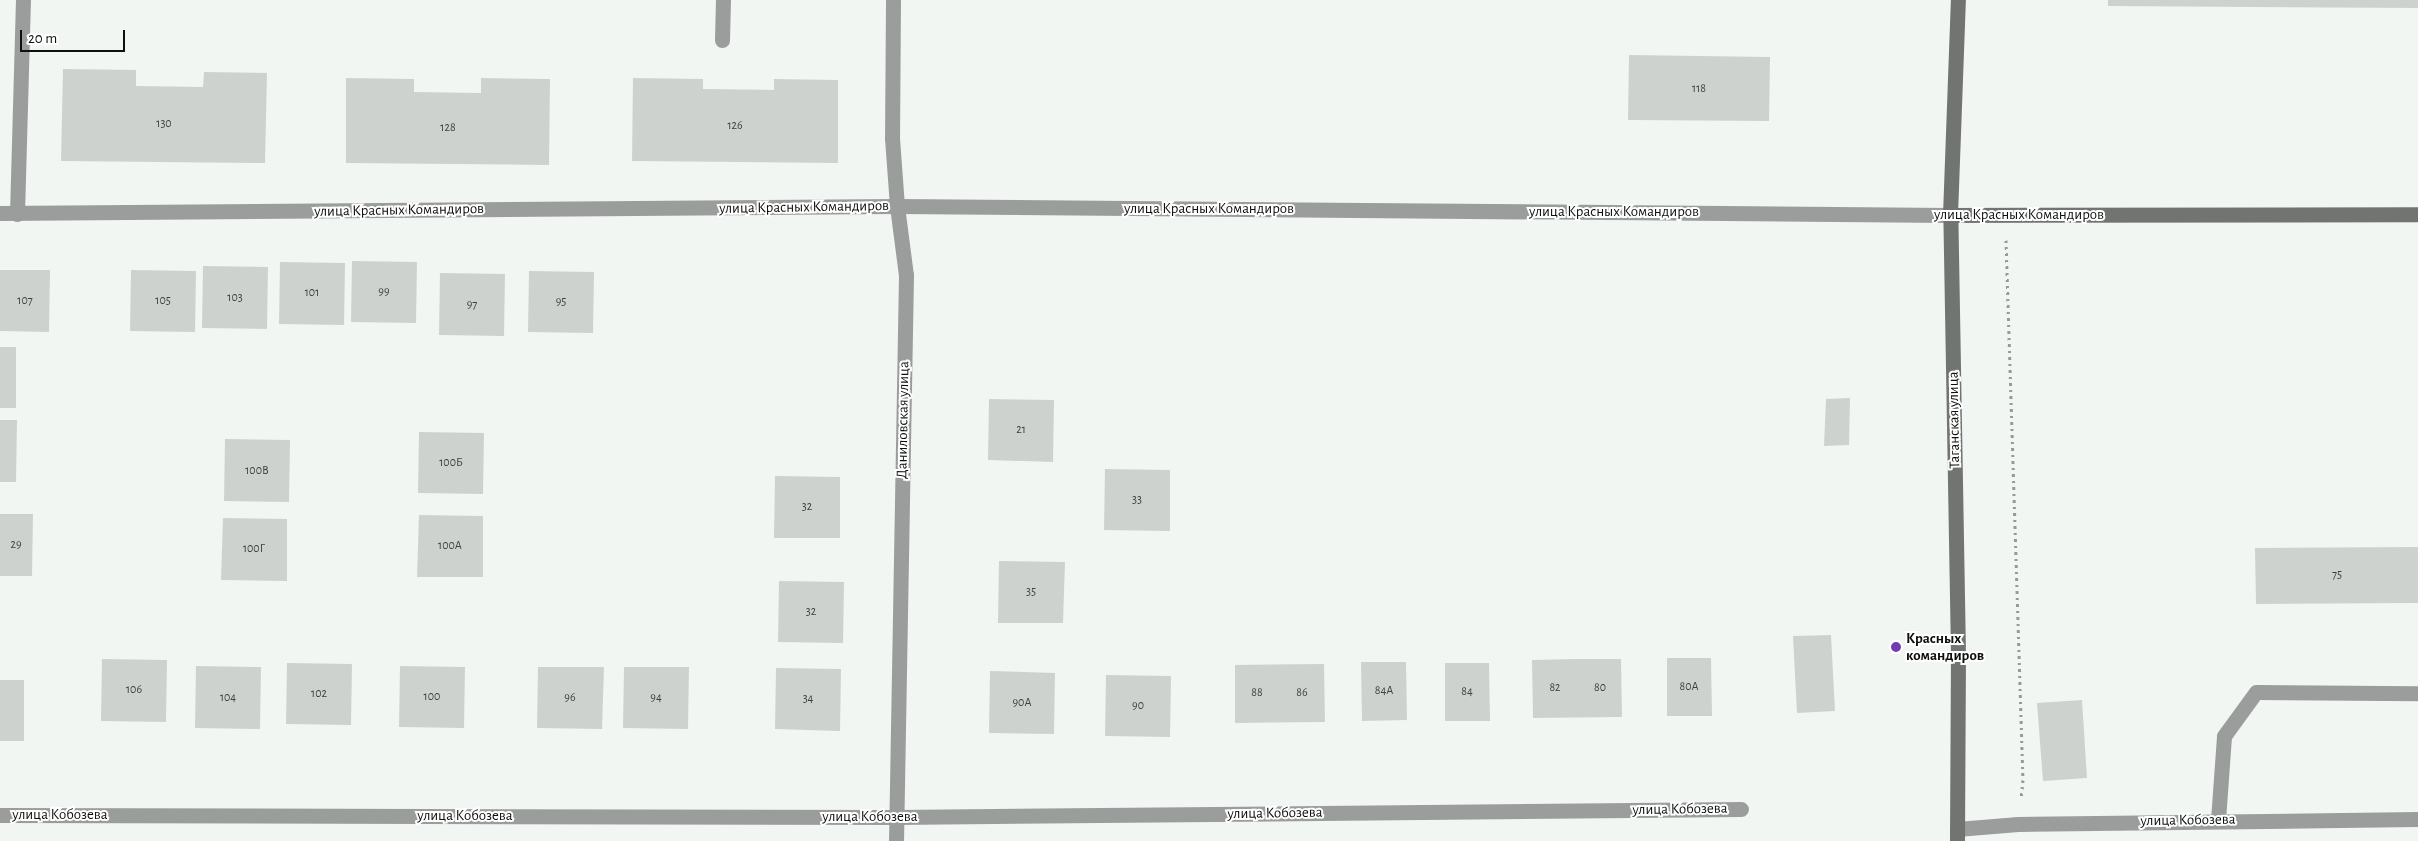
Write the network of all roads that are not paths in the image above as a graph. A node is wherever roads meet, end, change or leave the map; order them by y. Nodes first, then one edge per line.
1 (23, 0) edge
2 (722, 0) edge
3 (893, 0) edge
4 (1958, 0) edge
5 (722, 40) dead end
6 (897, 206) junction
7 (0, 213) edge
8 (17, 214) junction
9 (2418, 214) edge
10 (1950, 215) junction
11 (2418, 693) edge
12 (1741, 808) dead end
13 (0, 815) edge
14 (895, 817) junction
15 (2418, 819) edge
16 (2218, 820) junction
17 (1957, 835) edge
18 (896, 841) edge

1 - 8 street
2 - 5 street
3 - 6 street, Даниловская улица
4 - 10 main road, Таганская улица
6 - 8 street, улица Красных Командиров
6 - 10 street, улица Красных Командиров
6 - 14 street, Даниловская улица
7 - 8 street, улица Красных Командиров
9 - 10 main road, улица Красных Командиров
10 - 17 main road, Таганская улица
11 - 16 street
12 - 14 street, улица Кобозева
13 - 14 street, улица Кобозева
14 - 18 street, Даниловская улица
15 - 16 street, улица Кобозева
16 - 17 street, улица Кобозева

